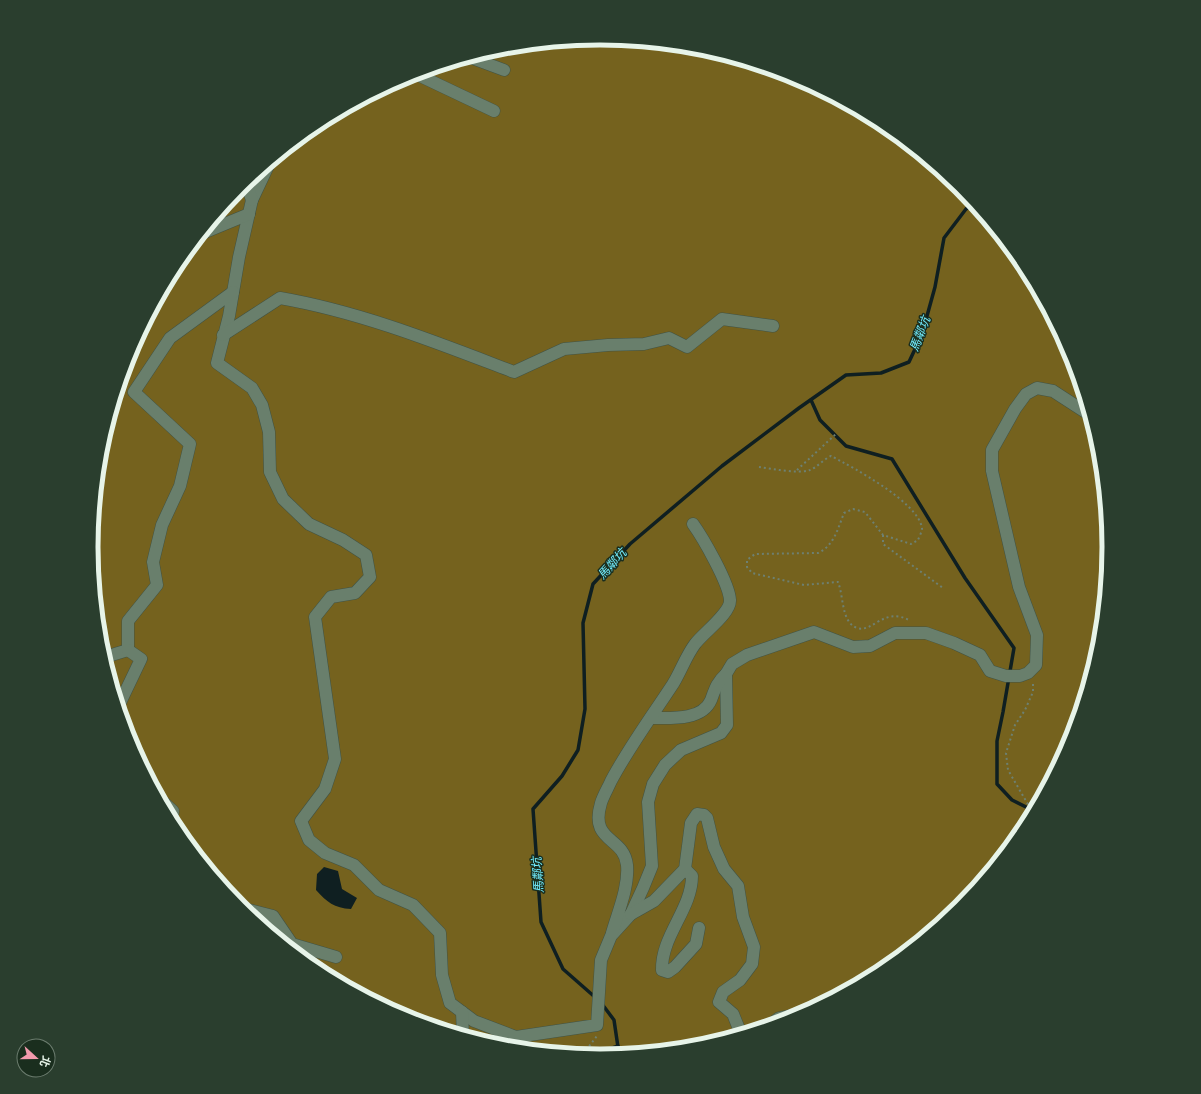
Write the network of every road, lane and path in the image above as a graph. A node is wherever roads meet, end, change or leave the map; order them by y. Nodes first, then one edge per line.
1 (478, 60) edge
2 (504, 70) dead end
3 (423, 78) edge
4 (494, 112) dead end
5 (263, 176) edge
6 (249, 190) edge
7 (252, 200) junction
8 (249, 214) junction
9 (212, 229) edge
10 (233, 292) junction
11 (773, 326) dead end
12 (223, 335) junction
13 (1083, 410) edge
14 (837, 433) dead end
15 (760, 468) dead end
16 (796, 470) junction
17 (693, 524) dead end
18 (883, 535) junction
19 (943, 588) dead end
20 (926, 633) junction
21 (128, 650) junction
22 (111, 655) edge
23 (1036, 665) junction
24 (726, 674) junction
25 (122, 698) edge
26 (650, 718) junction
27 (1030, 807) edge
28 (685, 869) junction
29 (257, 912) edge
30 (631, 914) junction
31 (699, 928) dead end
32 (611, 936) junction
33 (290, 940) edge
34 (295, 945) edge
35 (336, 957) dead end
36 (462, 1012) junction
37 (597, 1025) junction
38 (463, 1029) edge
39 (739, 1029) edge
40 (588, 1049) edge

1 - 2 street
3 - 4 street
5 - 7 street
6 - 7 street
7 - 8 street
8 - 9 street
8 - 10 street
10 - 12 street
10 - 21 street
11 - 12 street
12 - 36 street
13 - 23 street
14 - 16 path
15 - 16 path
16 - 18 path
17 - 26 street
18 - 19 path
18 - 20 path
20 - 23 street
20 - 24 street
21 - 22 street
21 - 25 street
23 - 27 path
24 - 26 street
24 - 30 street
26 - 32 street
28 - 30 street
28 - 31 street
28 - 39 street
29 - 33 street
30 - 32 street
32 - 37 street
34 - 35 street
36 - 37 street
36 - 38 street
37 - 40 path

